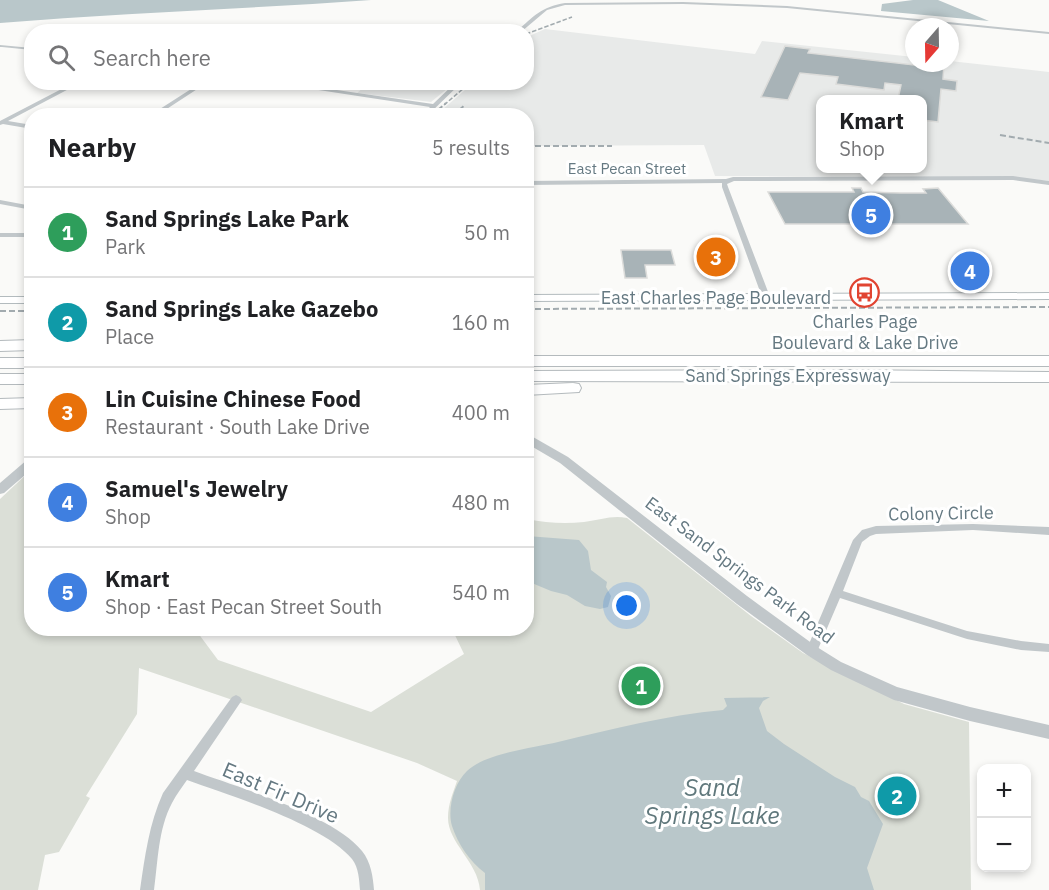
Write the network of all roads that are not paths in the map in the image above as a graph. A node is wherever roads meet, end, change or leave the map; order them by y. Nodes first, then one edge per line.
1 (527, 24) edge
2 (1049, 33) edge
3 (2, 46) dead end
4 (15, 47) junction
5 (24, 48) edge
6 (0, 53) edge
7 (64, 90) edge
8 (193, 90) edge
9 (323, 90) edge
10 (451, 90) edge
11 (433, 106) joint
12 (29, 108) edge
13 (164, 108) edge
14 (24, 110) edge
15 (1, 122) edge
16 (24, 126) edge
17 (727, 181) junction
18 (534, 183) edge
19 (1049, 183) edge
20 (0, 202) edge
21 (24, 206) edge
22 (0, 235) edge
23 (24, 235) edge
24 (1049, 296) edge
25 (766, 297) junction
26 (534, 298) edge
27 (24, 299) edge
28 (0, 300) edge
29 (0, 345) edge
30 (24, 345) edge
31 (534, 350) edge
32 (534, 361) edge
33 (636, 361) junction
34 (1049, 361) edge
35 (0, 363) edge
36 (24, 363) edge
37 (684, 375) junction
38 (534, 376) edge
39 (1049, 377) edge
40 (0, 379) edge
41 (24, 379) edge
42 (534, 390) edge
43 (24, 403) edge
44 (0, 404) edge
45 (534, 442) edge
46 (24, 469) edge
47 (0, 490) edge
48 (1049, 531) edge
49 (837, 593) junction
50 (1049, 648) edge
51 (812, 651) junction
52 (236, 700) dead end
53 (1049, 732) edge
54 (184, 773) junction
55 (147, 890) edge
56 (367, 890) edge

1 - 2 street
3 - 4 street
4 - 5 street
4 - 6 street
7 - 12 street
8 - 13 street
9 - 11 street
10 - 11 street
14 - 15 street
15 - 16 street
17 - 18 street, East Pecan Street
17 - 19 street, East Pecan Street
17 - 25 street
20 - 21 street
22 - 23 street
24 - 25 main road, East Charles Page Boulevard
25 - 26 main road, East Charles Page Boulevard
27 - 28 main road
29 - 30 highway
31 - 33 highway
32 - 33 highway, Sand Springs Expressway
33 - 34 highway, Sand Springs Expressway
35 - 36 highway
37 - 38 highway, Sand Springs Expressway
37 - 39 highway, Sand Springs Expressway
37 - 42 highway
40 - 41 highway
43 - 44 highway
45 - 51 street, East Sand Springs Park Road
46 - 47 street
48 - 49 street, Colony Circle
49 - 50 street
49 - 51 street, Colony Circle
51 - 53 street, East Sand Springs Park Road
52 - 54 street
54 - 55 street
54 - 56 street, East Fir Drive

